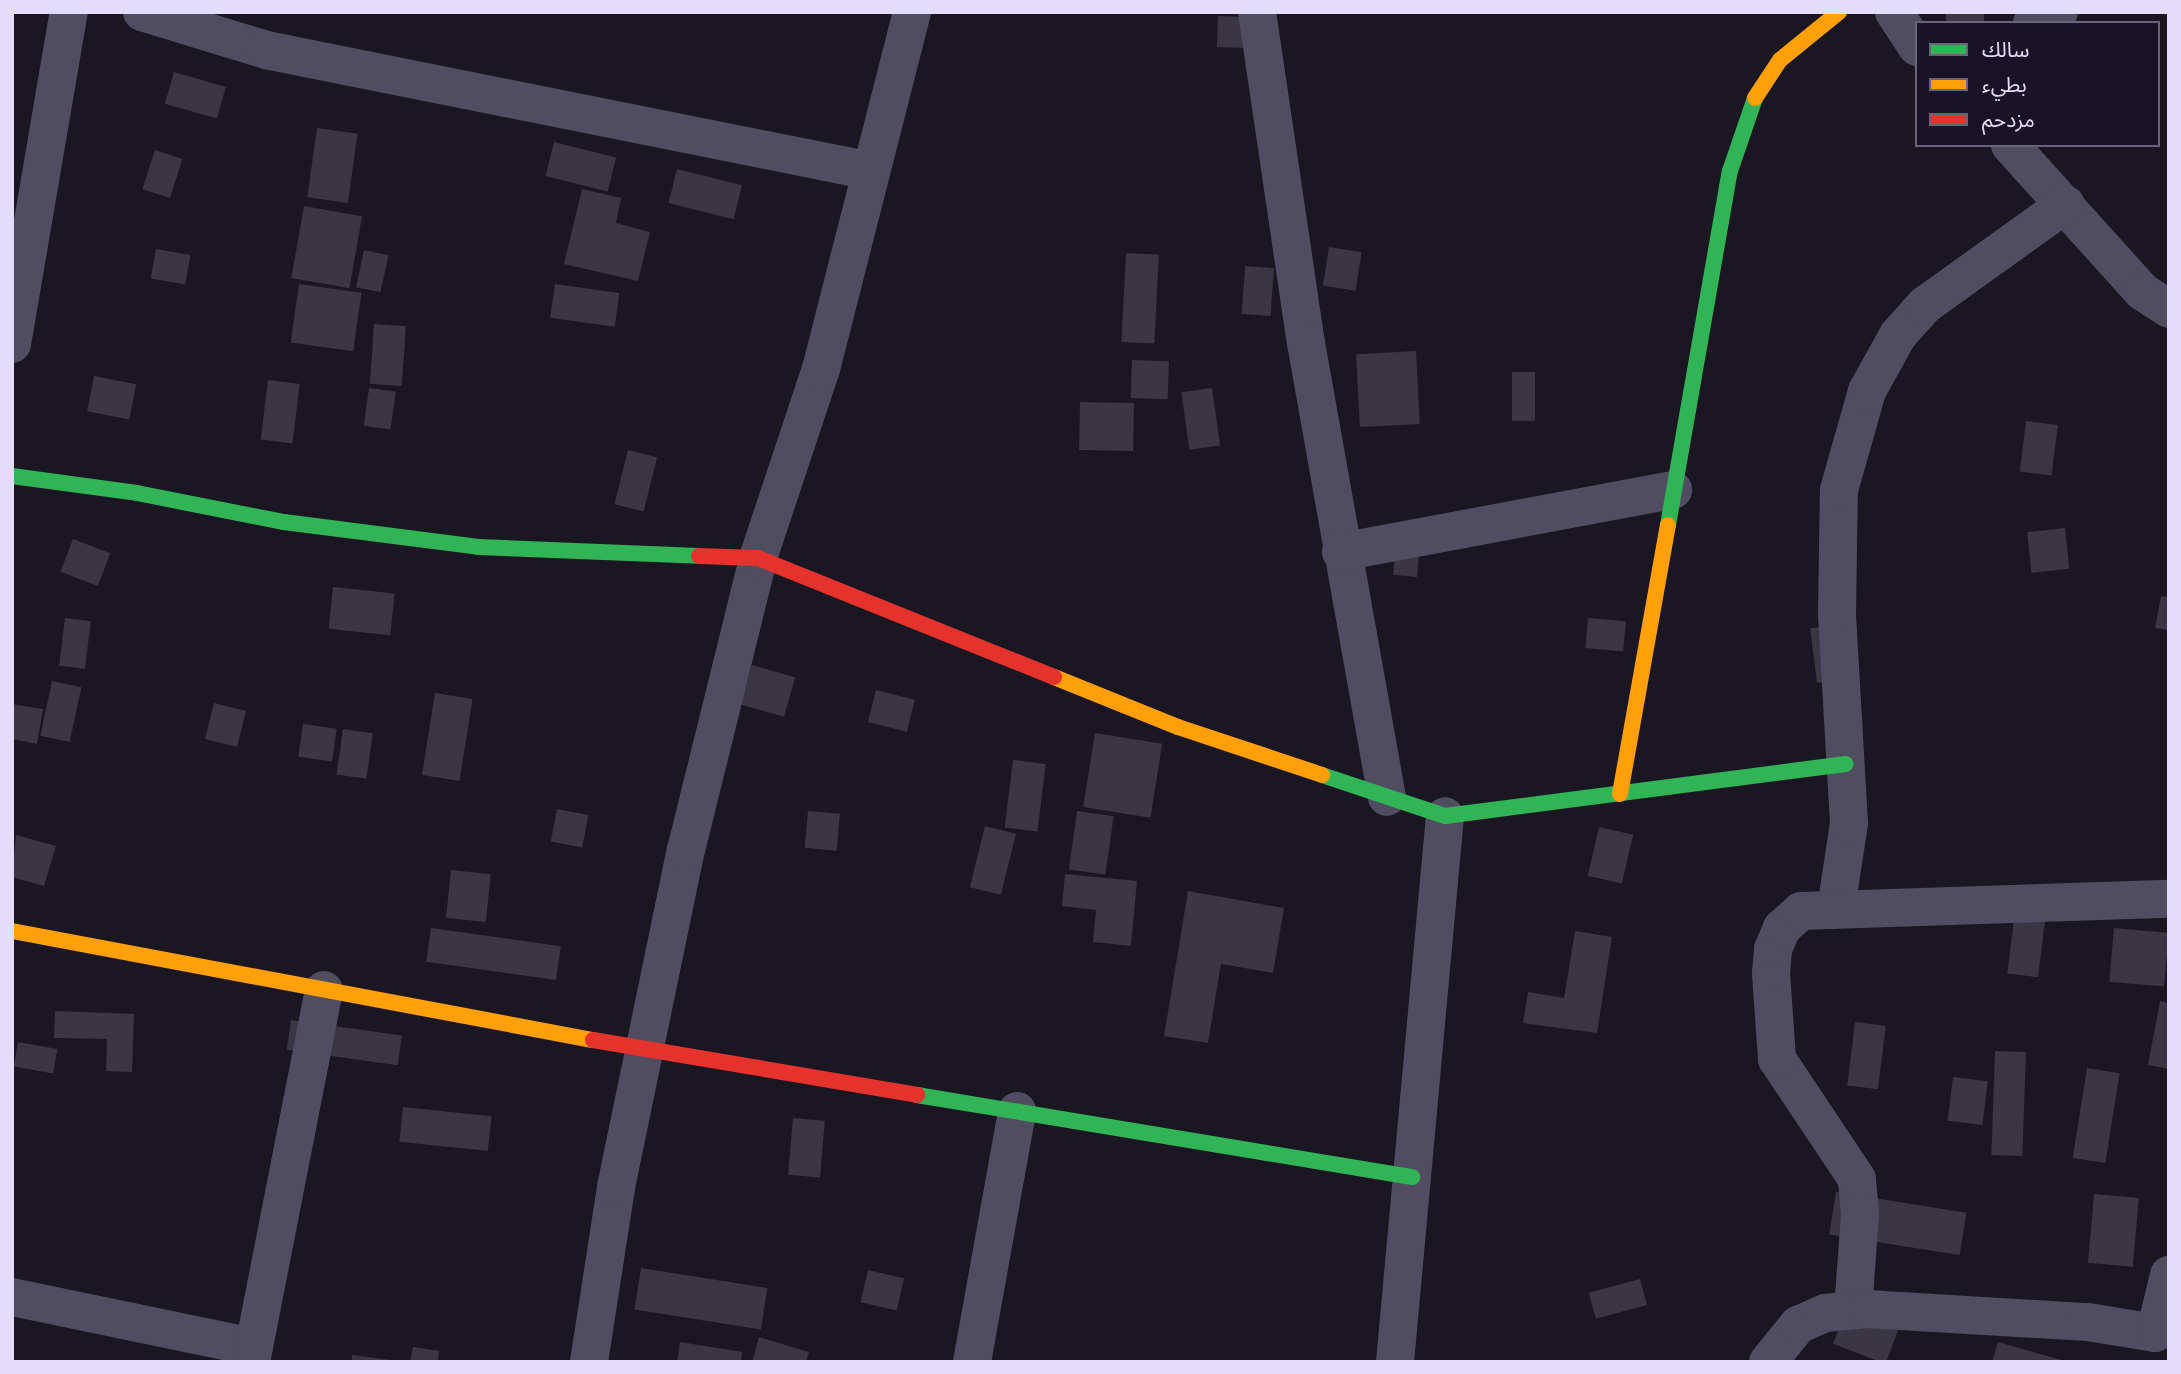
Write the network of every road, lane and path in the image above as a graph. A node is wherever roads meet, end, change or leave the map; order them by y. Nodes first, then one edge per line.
1 (69, 12) edge
2 (142, 12) edge
3 (912, 12) edge
4 (1257, 12) edge
5 (1839, 12) edge
6 (1894, 12) edge
7 (2059, 12) edge
8 (2037, 21) edge
9 (1915, 44) edge
10 (2012, 147) edge
11 (871, 171) junction
12 (2066, 204) junction
13 (2169, 309) edge
14 (12, 344) edge
15 (12, 476) edge
16 (1673, 490) junction
17 (1341, 552) junction
18 (758, 558) junction
19 (1846, 764) junction
20 (1620, 794) junction
21 (1387, 797) junction
22 (1446, 816) junction
23 (2169, 899) edge
24 (1836, 909) junction
25 (12, 931) edge
26 (324, 990) junction
27 (644, 1050) junction
28 (1017, 1111) junction
29 (1412, 1177) junction
30 (2169, 1275) edge
31 (12, 1297) edge
32 (1853, 1310) junction
33 (253, 1354) edge
34 (589, 1362) edge
35 (972, 1362) edge
36 (1395, 1362) edge
37 (1768, 1362) edge

1 - 14 street
2 - 11 street
3 - 11 street
4 - 17 street
5 - 16 street
6 - 9 street
7 - 8 street
10 - 12 street
11 - 18 street
12 - 13 street
12 - 19 street
15 - 18 street
16 - 17 street
16 - 20 street
17 - 21 street
18 - 21 street
18 - 27 street
19 - 20 street
19 - 24 street
20 - 22 street
21 - 22 street
22 - 29 street
23 - 24 street
24 - 32 street
25 - 26 street
26 - 27 street
26 - 33 street
27 - 28 street
27 - 34 street
28 - 29 street
28 - 35 street
29 - 36 street
30 - 32 street
31 - 33 street
32 - 37 street

